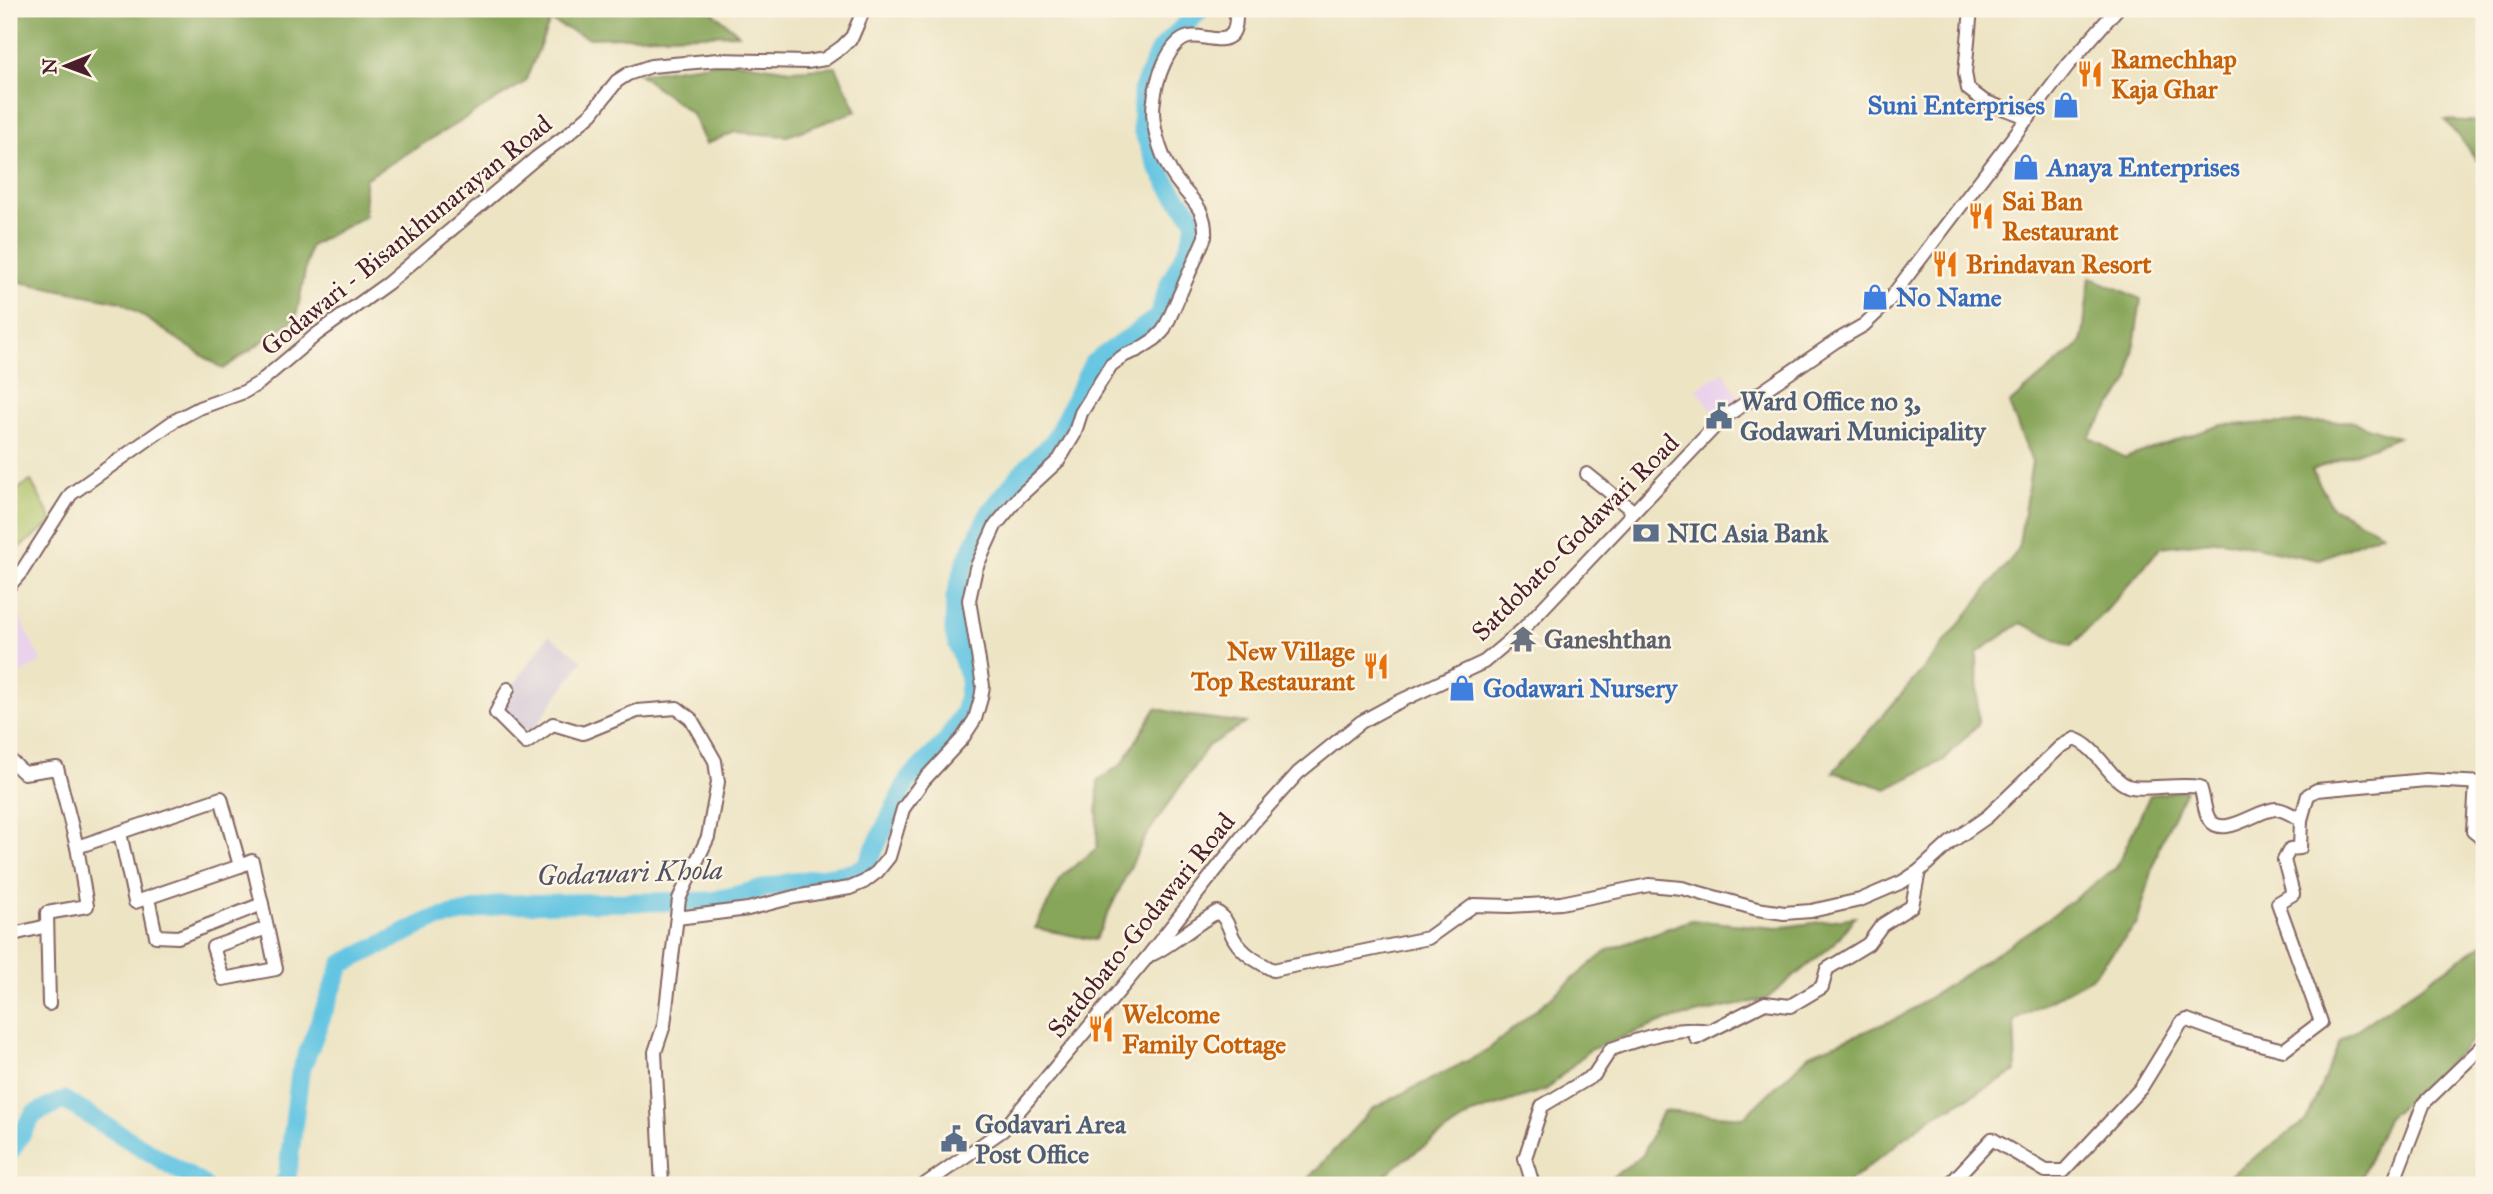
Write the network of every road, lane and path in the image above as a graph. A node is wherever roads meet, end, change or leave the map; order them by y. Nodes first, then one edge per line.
1 (861, 9) edge
2 (1236, 9) edge
3 (1971, 9) edge
4 (2117, 9) edge
5 (2029, 118) junction
6 (1587, 474) dead end
7 (1633, 511) junction
8 (9, 586) edge
9 (508, 689) dead end
10 (9, 760) edge
11 (2480, 783) edge
12 (2301, 820) junction
13 (120, 833) junction
14 (2484, 840) edge
15 (77, 847) junction
16 (240, 866) junction
17 (1919, 871) junction
18 (148, 898) junction
19 (262, 904) junction
20 (677, 918) junction
21 (47, 926) junction
22 (267, 928) junction
23 (9, 935) edge
24 (1149, 955) junction
25 (49, 1004) dead end
26 (1710, 1031) junction
27 (1696, 1038) dead end
28 (2484, 1045) edge
29 (663, 1185) edge
30 (924, 1185) edge
31 (1533, 1185) edge
32 (1949, 1185) edge
33 (2385, 1185) edge

1 - 8 street, Godawari - Bisankhunarayan Road
2 - 20 street
3 - 5 street
4 - 5 street, Satdobato-Godawari Road
5 - 7 street, Satdobato-Godawari Road
6 - 7 street
7 - 24 street, Satdobato-Godawari Road
9 - 20 street
10 - 15 street
11 - 12 street
11 - 14 street
12 - 17 street
12 - 32 street
13 - 15 street
13 - 16 street
13 - 18 street
15 - 21 street
16 - 18 street
16 - 19 street
17 - 24 street
17 - 26 street
18 - 19 street
19 - 22 street
20 - 29 street
21 - 23 street
21 - 25 street
22 - 22 street
24 - 30 street, Satdobato-Godawari Road
26 - 27 street
26 - 31 street
28 - 33 street

